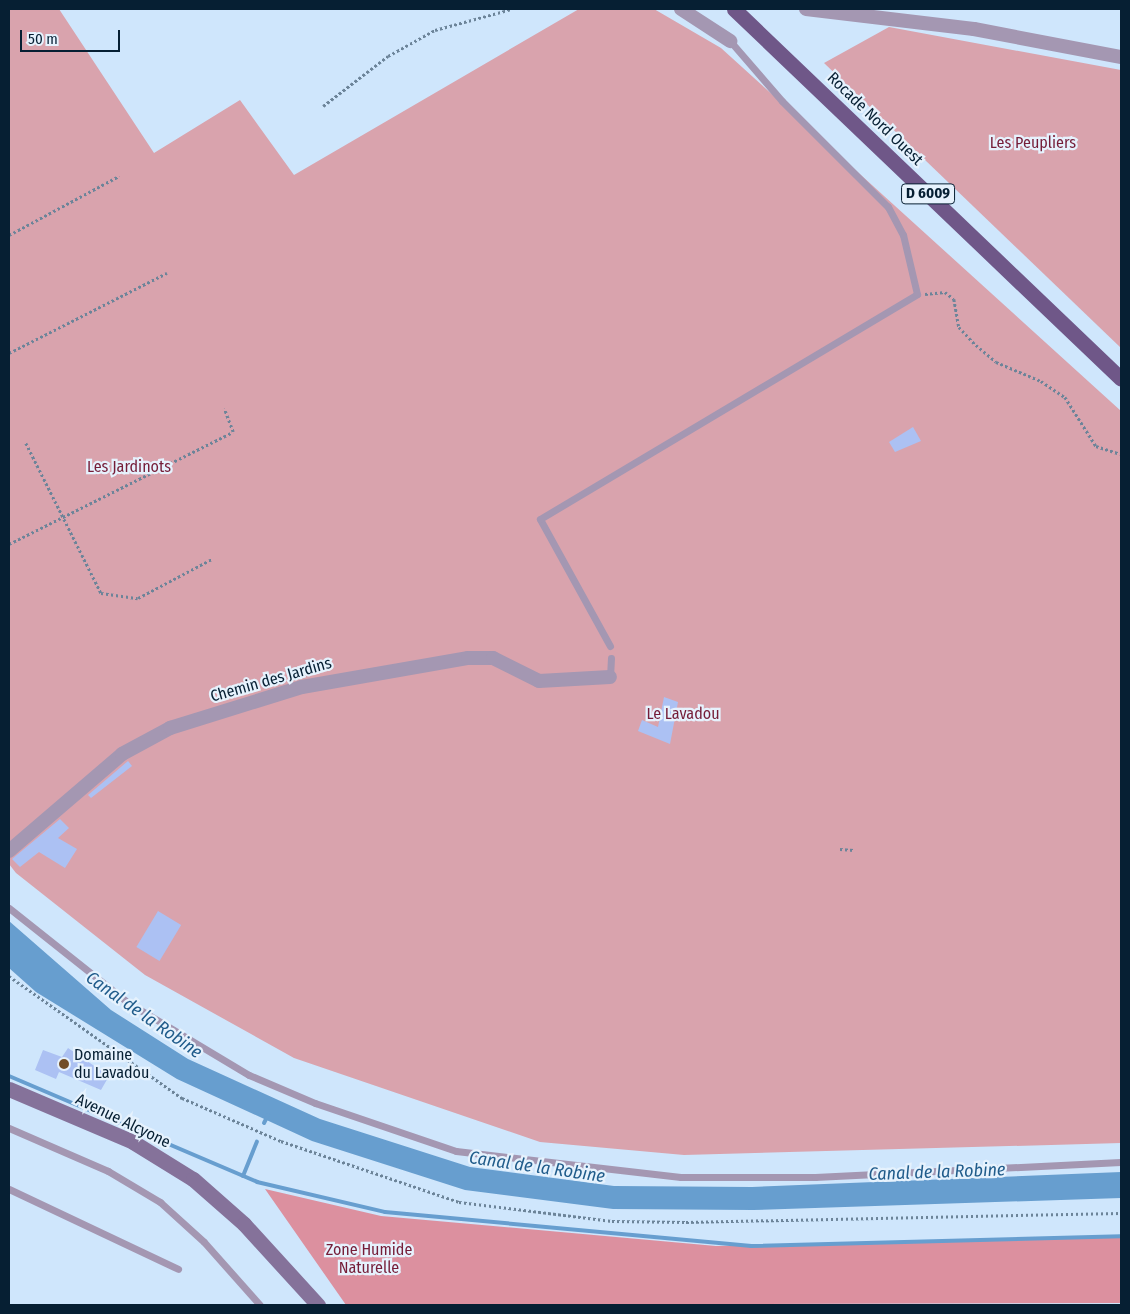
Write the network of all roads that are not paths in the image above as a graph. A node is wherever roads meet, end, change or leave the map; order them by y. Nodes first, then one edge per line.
1 (681, 9) edge
2 (734, 9) edge
3 (806, 9) edge
4 (730, 41) joint
5 (1121, 58) edge
6 (1121, 379) edge
7 (610, 646) dead end
8 (611, 658) dead end
9 (610, 677) joint
10 (9, 851) edge
11 (9, 908) edge
12 (9, 1089) edge
13 (9, 1128) edge
14 (1121, 1162) edge
15 (9, 1189) edge
16 (178, 1268) dead end
17 (260, 1305) edge
18 (318, 1305) edge

1 - 4 street
2 - 6 main road, Rocade Nord Ouest / D 6009
3 - 5 street
4 - 7 lane
8 - 9 lane
9 - 10 street, Chemin des Jardins
11 - 14 lane
12 - 18 street, Avenue Alcyone
13 - 17 lane
15 - 16 lane

